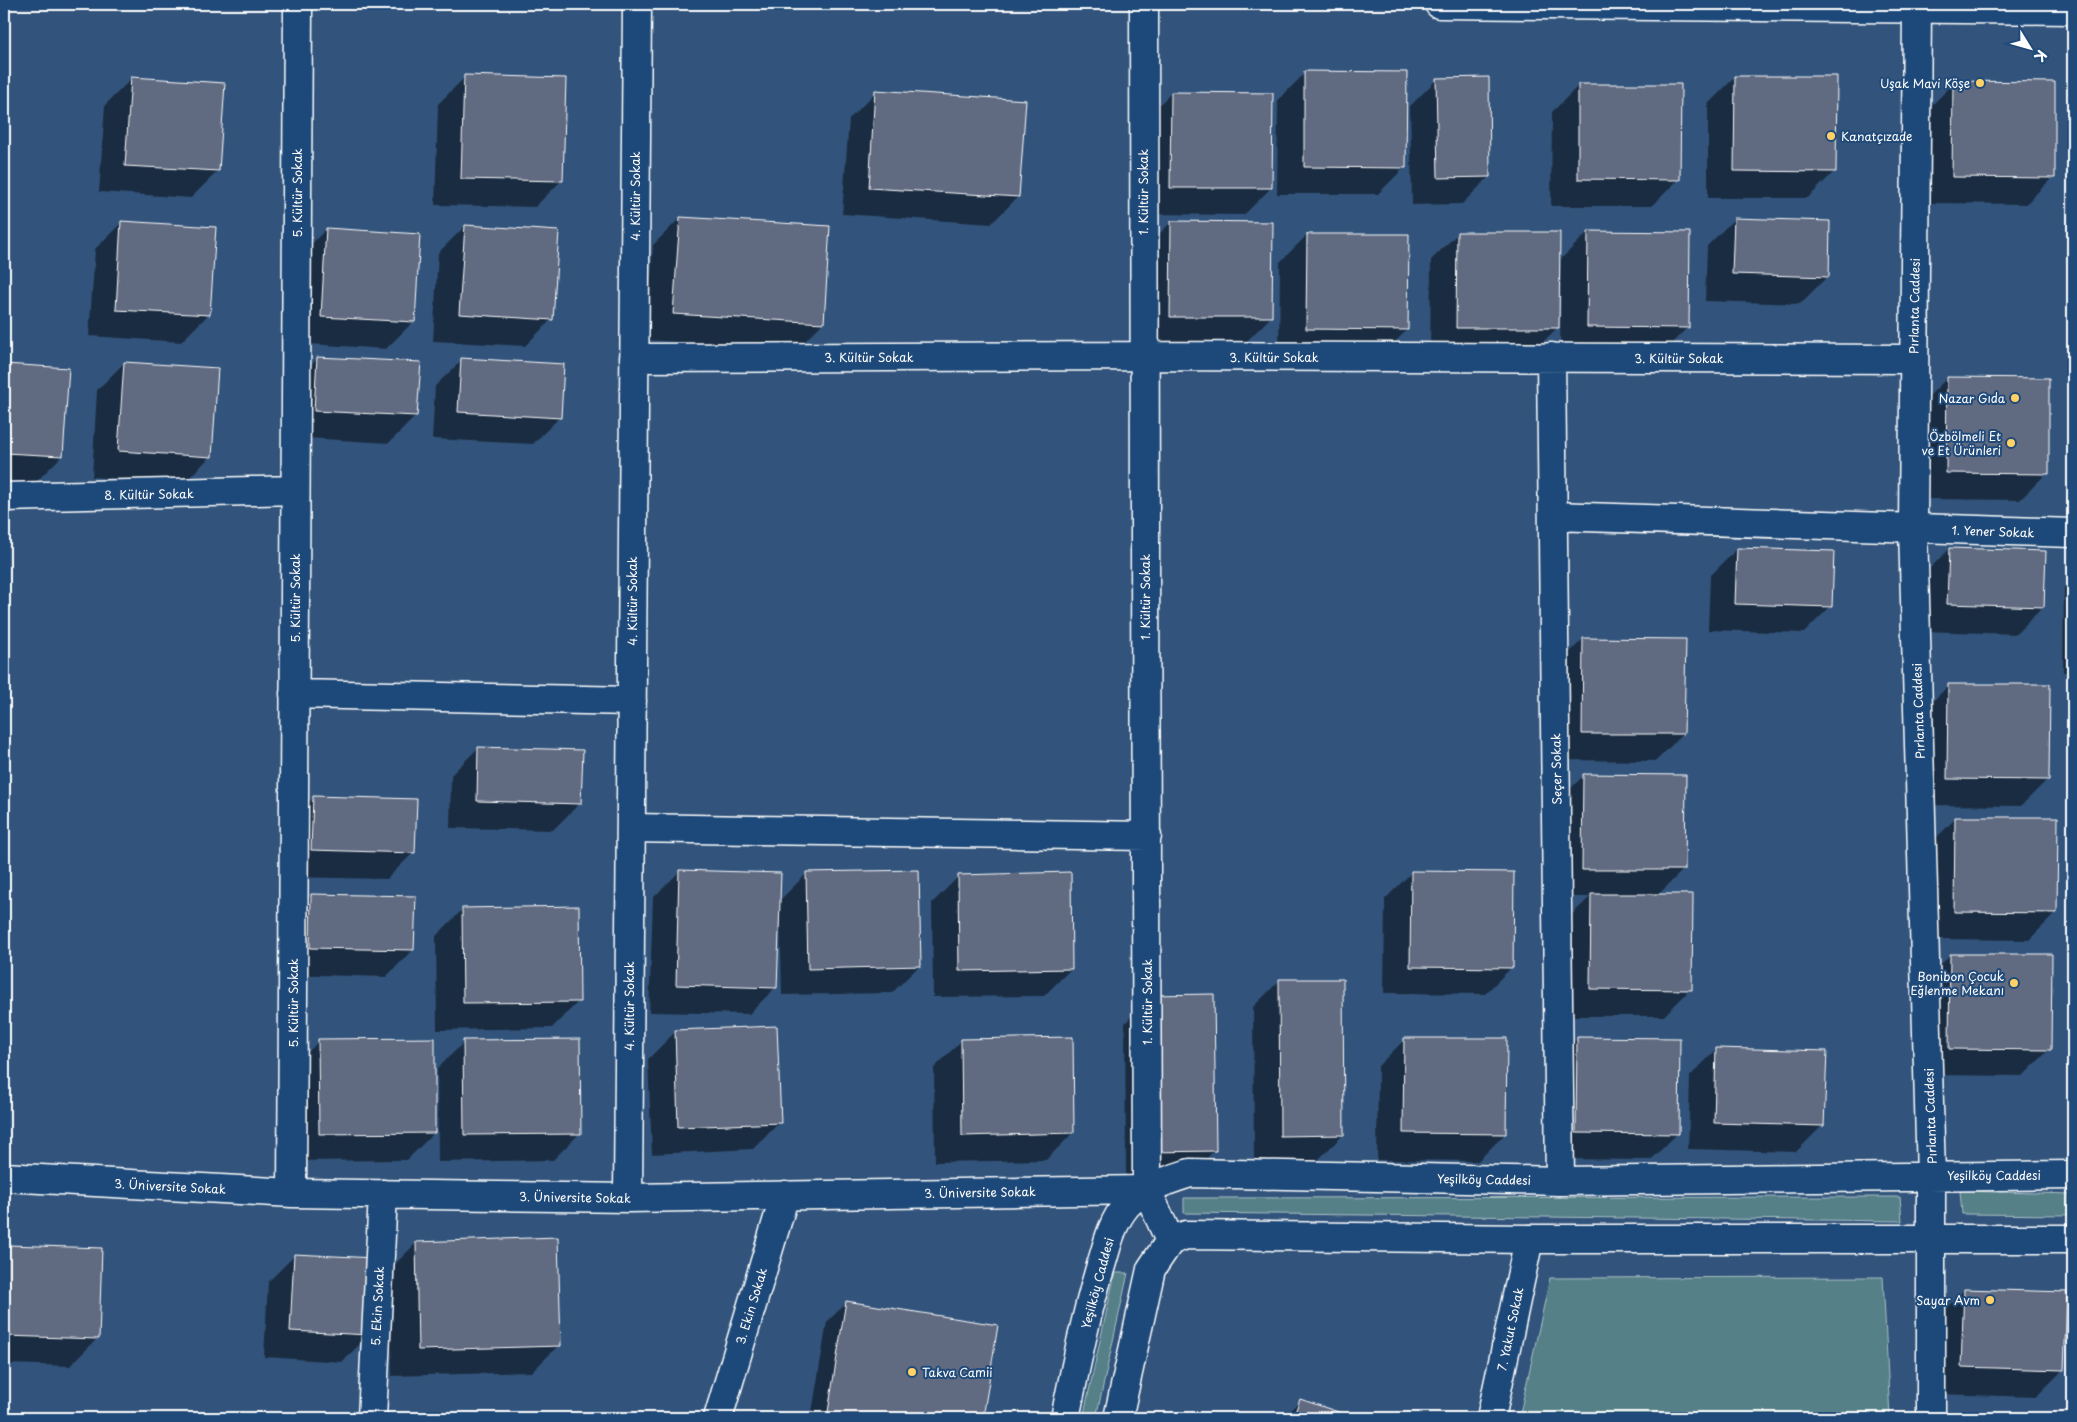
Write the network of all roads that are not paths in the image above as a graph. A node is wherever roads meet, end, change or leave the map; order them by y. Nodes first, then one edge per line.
1 (298, 4) edge
2 (637, 4) edge
3 (1144, 4) edge
4 (1438, 4) edge
5 (1917, 6) edge
6 (2073, 10) edge
7 (1143, 356) junction
8 (1551, 357) junction
9 (634, 358) junction
10 (1913, 359) junction
11 (295, 490) junction
12 (4, 497) edge
13 (1553, 516) junction
14 (1913, 528) junction
15 (2073, 534) edge
16 (294, 694) junction
17 (632, 701) junction
18 (631, 828) junction
19 (1147, 836) junction
20 (2073, 1175) edge
21 (1931, 1176) junction
22 (4, 1177) edge
23 (1560, 1181) junction
24 (1147, 1190) junction
25 (292, 1193) junction
26 (382, 1194) junction
27 (785, 1194) junction
28 (628, 1198) junction
29 (2073, 1238) edge
30 (1932, 1239) junction
31 (1529, 1240) junction
32 (1170, 1241) junction
33 (372, 1418) edge
34 (718, 1418) edge
35 (1064, 1418) edge
36 (1118, 1418) edge
37 (1490, 1418) edge
38 (1931, 1418) edge

1 - 11 street, 5. Kültür Sokak
2 - 9 street, 4. Kültür Sokak
3 - 7 street, 1. Kültür Sokak
4 - 5 street
5 - 6 street
5 - 10 street, Pırlanta Caddesi
7 - 8 street, 3. Kültür Sokak
7 - 9 street, 3. Kültür Sokak
7 - 19 street, 1. Kültür Sokak
8 - 10 street, 3. Kültür Sokak
8 - 13 street, Seçer Sokak
9 - 17 street, 4. Kültür Sokak
10 - 14 street, Pırlanta Caddesi
11 - 12 street, 8. Kültür Sokak
11 - 16 street, 5. Kültür Sokak
13 - 14 street, 1. Yener Sokak
13 - 23 street, Seçer Sokak
14 - 15 street, 1. Yener Sokak
14 - 21 street, Pırlanta Caddesi
16 - 17 street
16 - 25 street, 5. Kültür Sokak
17 - 18 street, 4. Kültür Sokak
18 - 19 street
18 - 28 street, 4. Kültür Sokak
19 - 24 street, 1. Kültür Sokak
20 - 21 street, Yeşilköy Caddesi
21 - 23 street, Yeşilköy Caddesi
21 - 30 street, Pırlanta Caddesi
22 - 25 street, 3. Üniversite Sokak
23 - 24 street, Yeşilköy Caddesi
24 - 27 street, 3. Üniversite Sokak
24 - 32 street
24 - 35 street, Yeşilköy Caddesi
25 - 26 street, 3. Üniversite Sokak
26 - 28 street, 3. Üniversite Sokak
26 - 33 street, 5. Ekin Sokak
27 - 28 street, 3. Üniversite Sokak
27 - 34 street, 3. Ekin Sokak
29 - 30 street
30 - 31 street
30 - 38 street, Pırlanta Caddesi
31 - 32 street
31 - 37 street, 7. Yakut Sokak
32 - 36 street

